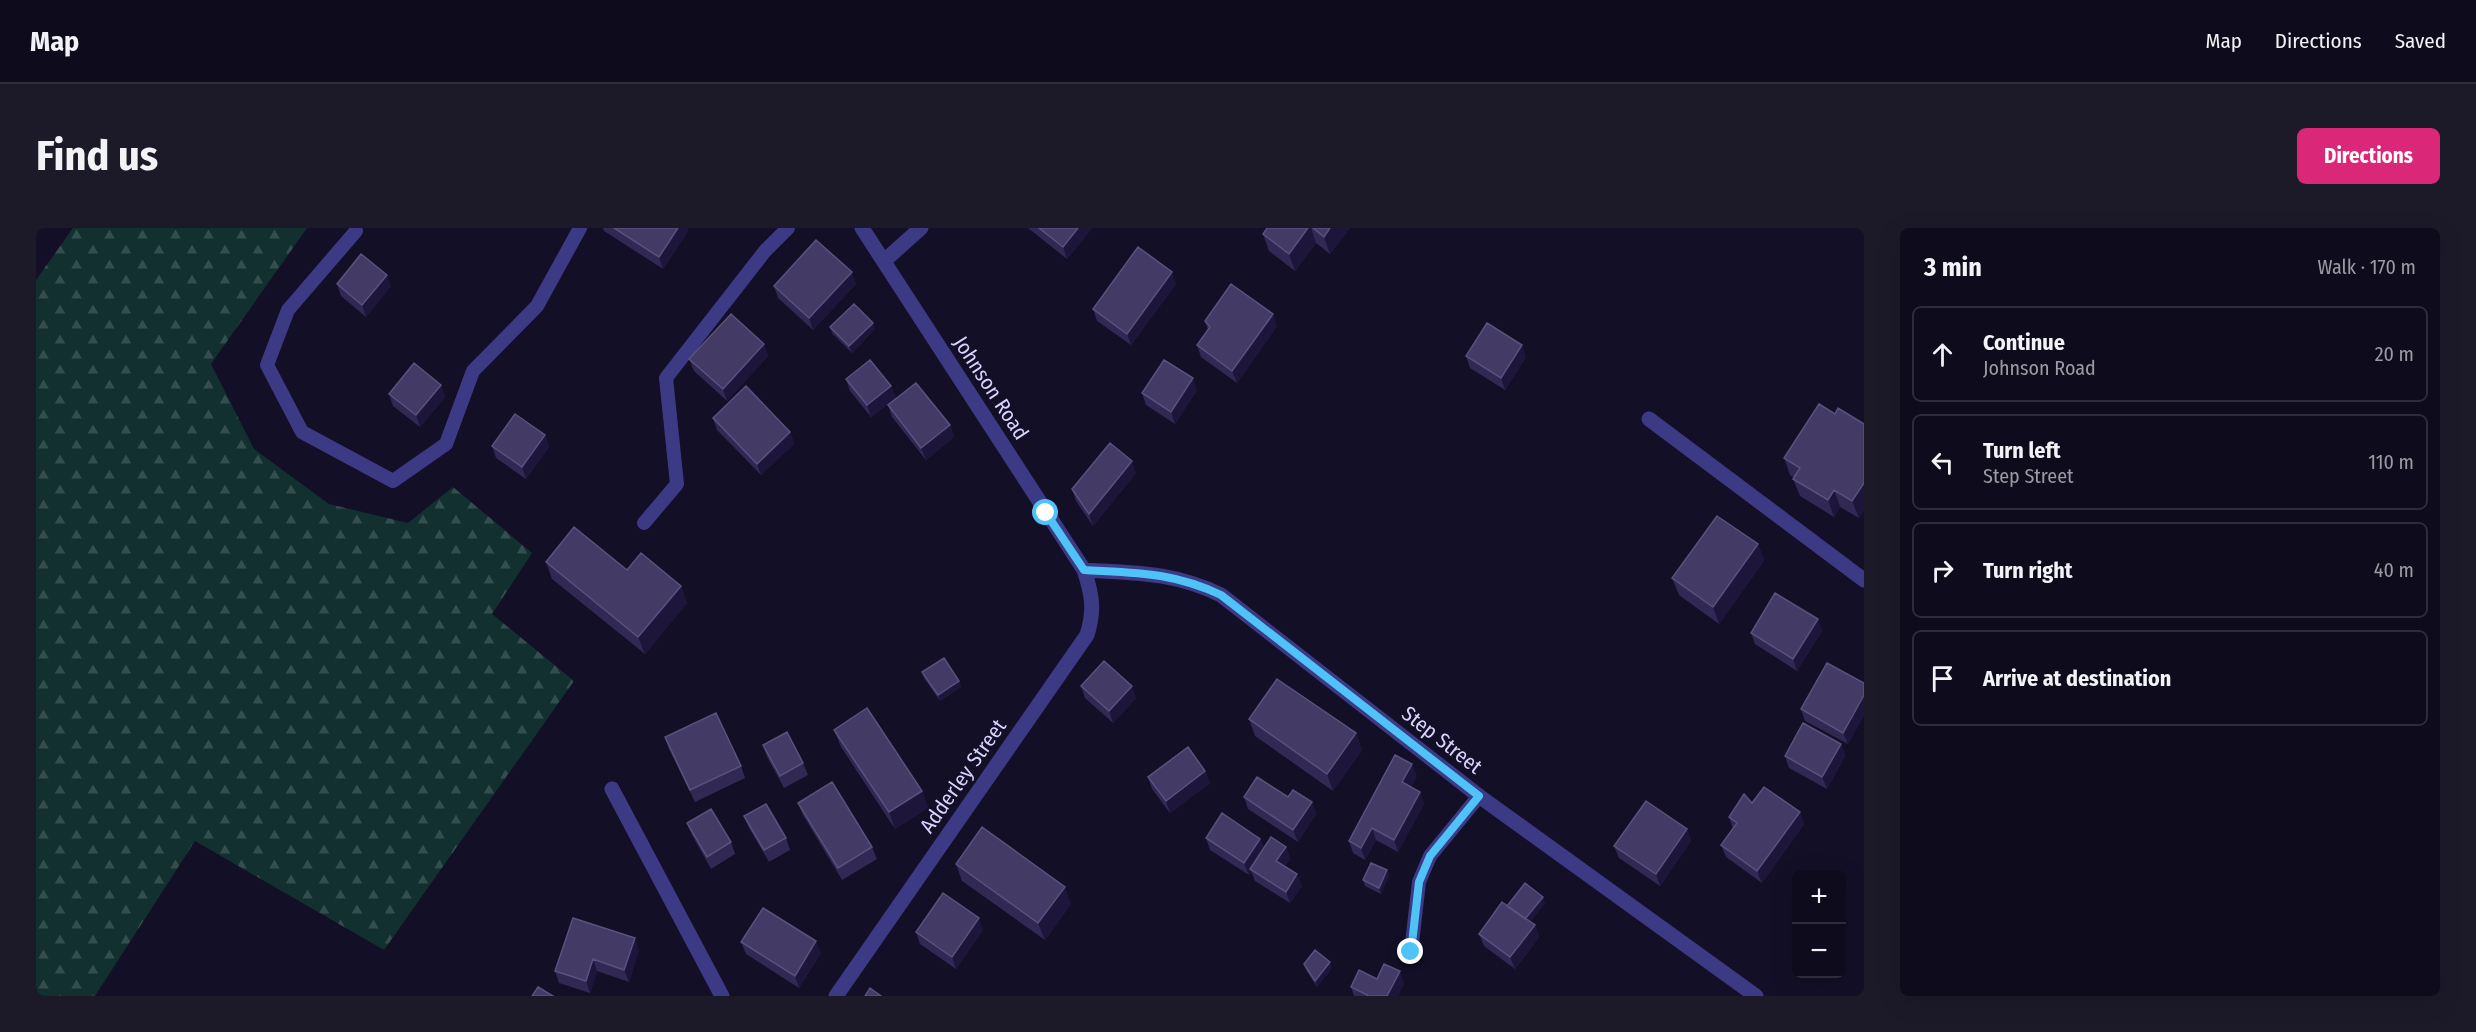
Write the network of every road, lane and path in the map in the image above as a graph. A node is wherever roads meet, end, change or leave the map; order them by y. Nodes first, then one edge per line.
1 (580, 228) edge
2 (788, 228) edge
3 (862, 228) edge
4 (921, 228) edge
5 (356, 231) dead end
6 (884, 261) junction
7 (1650, 419) dead end
8 (644, 523) dead end
9 (1084, 570) junction
10 (1864, 580) edge
11 (612, 789) dead end
12 (1479, 796) junction
13 (1411, 952) dead end
14 (722, 996) edge
15 (836, 996) edge
16 (1756, 996) edge

1 - 5 lane
2 - 8 lane
3 - 6 street, Johnson Road
4 - 6 street
6 - 9 street, Johnson Road
7 - 10 street
9 - 12 street, Step Street
9 - 15 street, Adderley Street
11 - 14 street
12 - 13 lane
12 - 16 street, Step Street

